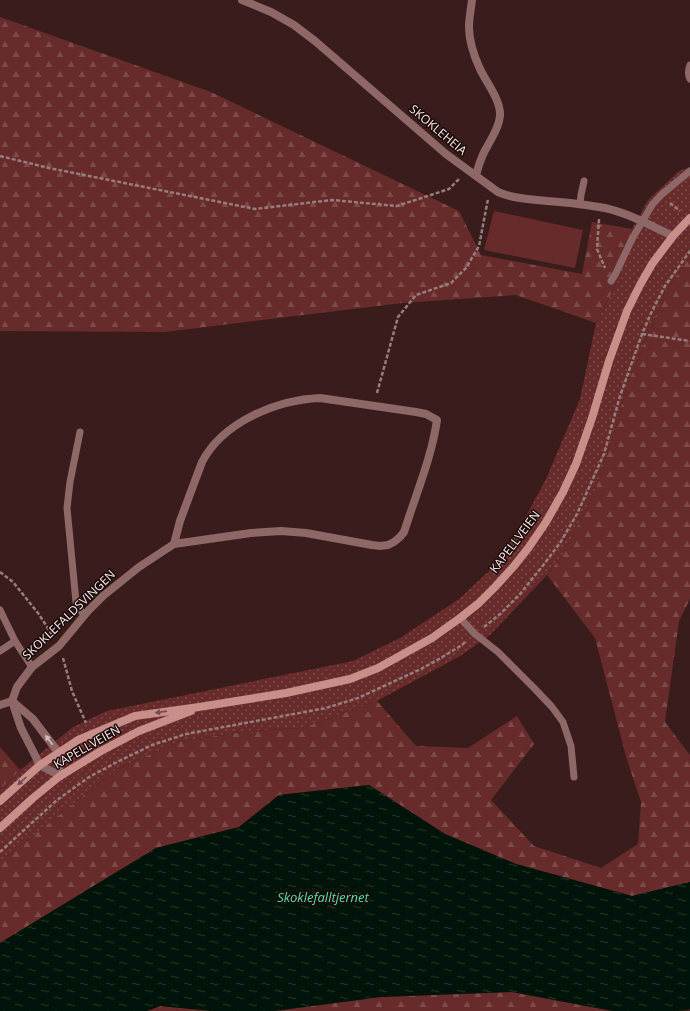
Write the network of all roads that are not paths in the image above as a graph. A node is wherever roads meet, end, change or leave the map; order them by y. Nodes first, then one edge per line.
1 (242, 0) edge
2 (472, 0) edge
3 (690, 66) edge
4 (690, 79) edge
5 (690, 171) edge
6 (476, 175) junction
7 (584, 181) dead end
8 (580, 204) junction
9 (690, 218) edge
10 (643, 222) junction
11 (673, 236) junction
12 (612, 281) road end
13 (80, 432) dead end
14 (174, 544) junction
15 (0, 610) edge
16 (84, 616) junction
17 (460, 618) junction
18 (15, 641) junction
19 (0, 652) edge
20 (32, 667) junction
21 (12, 701) junction
22 (0, 705) edge
23 (199, 707) junction
24 (58, 752) junction
25 (40, 765) junction
26 (60, 776) junction
27 (574, 777) dead end
28 (0, 801) edge
29 (0, 828) edge

1 - 6 street, SKOKLEHEIA
2 - 6 street
3 - 4 lane
5 - 10 lane
6 - 8 street, SKOKLEHEIA
7 - 8 lane
8 - 10 street, SKOKLEHEIA
9 - 11 main road, KAPELLVEIEN
10 - 11 street, SKOKLEHEIA
10 - 12 lane
11 - 17 main road, KAPELLVEIEN
13 - 16 lane
14 - 14 street, SKOKLEFALDSVINGEN
14 - 16 street, SKOKLEFALDSVINGEN
15 - 18 lane
16 - 20 street, SKOKLEFALDSVINGEN
17 - 23 main road, KAPELLVEIEN
17 - 27 lane
18 - 19 lane
18 - 20 lane
20 - 21 street, SKOKLEFALDSVINGEN
21 - 22 street
24 -> 21 street
21 - 25 street
23 -> 24 main road, KAPELLVEIEN
23 - 26 main road, KAPELLVEIEN
24 - 25 main road, KAPELLVEIEN
24 - 26 street
25 - 26 street
25 -> 28 main road, KAPELLVEIEN
26 - 29 main road, KAPELLVEIEN

